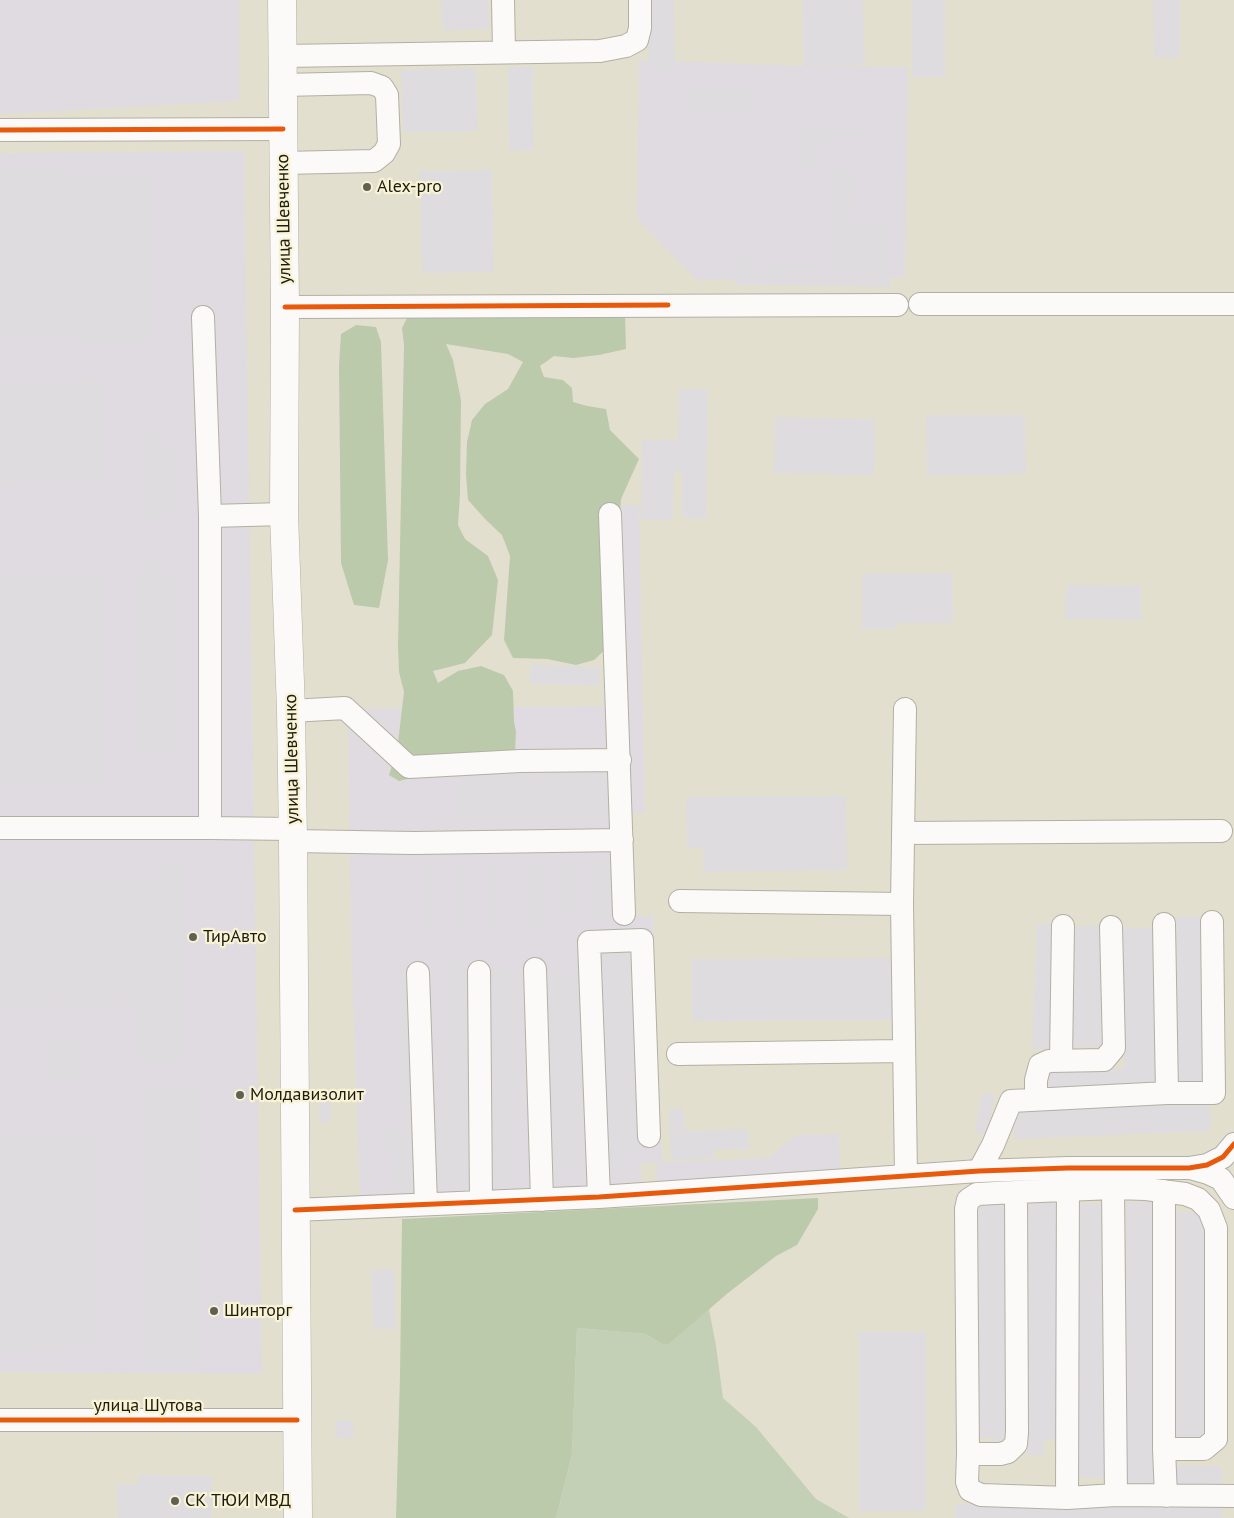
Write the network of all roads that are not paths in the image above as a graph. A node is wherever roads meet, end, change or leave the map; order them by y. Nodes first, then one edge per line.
1 (282, 0) edge
2 (503, 0) edge
3 (640, 0) edge
4 (504, 51) junction
5 (282, 56) junction
6 (283, 85) junction
7 (283, 129) junction
8 (0, 130) edge
9 (284, 163) junction
10 (920, 304) dead end
11 (1234, 304) edge
12 (897, 305) dead end
13 (285, 307) junction
14 (203, 318) dead end
15 (284, 514) junction
16 (610, 514) dead end
17 (210, 516) junction
18 (905, 709) dead end
19 (291, 711) junction
20 (620, 760) junction
21 (0, 828) edge
22 (210, 828) junction
23 (1221, 830) dead end
24 (903, 833) junction
25 (293, 835) junction
26 (622, 840) junction
27 (680, 901) dead end
28 (902, 904) junction
29 (624, 914) dead end
30 (1212, 922) dead end
31 (1164, 924) dead end
32 (1063, 926) dead end
33 (1111, 927) dead end
34 (535, 969) dead end
35 (479, 972) dead end
36 (418, 973) dead end
37 (903, 1051) junction
38 (678, 1054) dead end
39 (1061, 1060) junction
40 (1166, 1093) junction
41 (1036, 1099) junction
42 (649, 1136) dead end
43 (1234, 1144) edge
44 (1068, 1168) junction
45 (1189, 1168) junction
46 (979, 1171) junction
47 (906, 1175) junction
48 (1113, 1188) junction
49 (1068, 1190) junction
50 (1164, 1191) junction
51 (1016, 1192) junction
52 (599, 1197) junction
53 (1234, 1198) edge
54 (542, 1200) junction
55 (481, 1202) junction
56 (426, 1204) junction
57 (296, 1210) junction
58 (0, 1420) edge
59 (297, 1420) junction
60 (1164, 1449) junction
61 (968, 1454) junction
62 (1116, 1495) junction
63 (1166, 1496) junction
64 (1234, 1496) edge
65 (1067, 1498) junction
66 (298, 1518) edge

1 - 5 highway, улица Шевченко
2 - 4 street
3 - 4 street
4 - 5 street
5 - 6 highway, улица Шевченко
6 - 7 highway, улица Шевченко
6 - 9 street
7 - 8 street
7 - 9 highway, улица Шевченко
9 - 13 highway, улица Шевченко
10 - 11 street
12 - 13 street
13 - 15 highway, улица Шевченко
14 - 17 street
15 - 17 street
15 - 19 highway, улица Шевченко
16 - 20 street
17 - 22 street
18 - 24 street
19 - 20 street
19 - 25 highway, улица Шевченко
20 - 26 street
21 - 22 street
22 - 25 street
23 - 24 street
24 - 28 street
25 - 26 street
25 - 57 highway, улица Шевченко
26 - 29 street
27 - 28 street
28 - 37 street
30 - 40 street
31 - 40 street
32 - 39 street
33 - 39 street
34 - 54 street
35 - 55 street
36 - 56 street
37 - 38 street
37 - 47 street
39 - 41 street
40 - 41 street
41 - 46 street
42 - 52 street
43 - 45 street
44 - 45 street
44 - 46 street
44 - 49 street
45 - 53 street
46 - 47 street
47 - 52 street
48 - 49 street
48 - 50 street
48 - 62 street
49 - 51 street
49 - 65 street
50 - 60 street
50 - 60 street
51 - 61 street
51 - 61 street
52 - 54 street
54 - 55 street
55 - 56 street
56 - 57 street
57 - 59 highway, улица Шевченко
58 - 59 street, улица Шутова
59 - 66 highway, улица Шевченко
60 - 63 street
61 - 65 street
62 - 63 street
62 - 65 street
63 - 64 street

